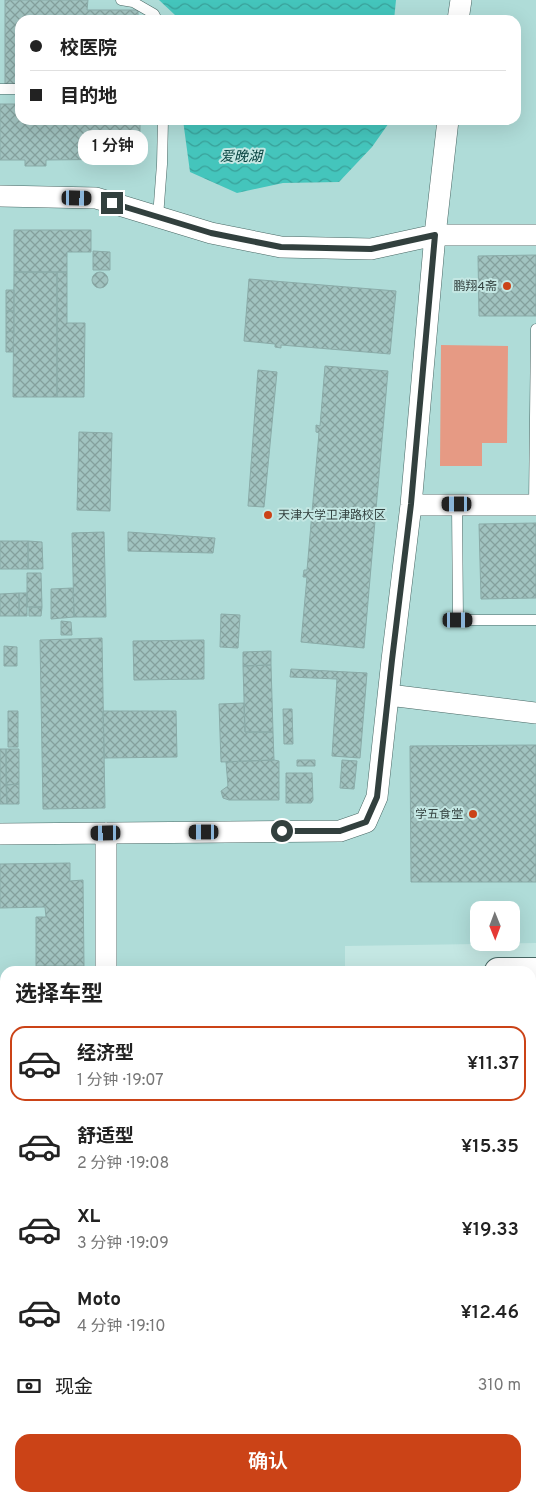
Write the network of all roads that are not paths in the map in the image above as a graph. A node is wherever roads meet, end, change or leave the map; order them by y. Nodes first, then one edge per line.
1 (121, 0) edge
2 (461, 0) edge
3 (154, 15) edge
4 (459, 15) edge
5 (0, 89) edge
6 (15, 89) edge
7 (163, 125) edge
8 (447, 125) edge
9 (0, 196) edge
10 (158, 217) junction
11 (435, 235) junction
12 (536, 235) edge
13 (536, 329) edge
14 (411, 504) junction
15 (457, 504) junction
16 (535, 505) edge
17 (536, 620) edge
18 (389, 695) junction
19 (536, 713) edge
20 (106, 833) junction
21 (0, 834) edge
22 (106, 966) edge

1 - 3 lane
2 - 4 street
5 - 6 lane
7 - 10 lane
8 - 11 street
9 - 10 street
10 - 11 street
11 - 12 street
11 - 14 street
13 - 16 lane
14 - 15 street
14 - 18 street
15 - 16 street
15 - 17 lane
18 - 19 street
18 - 20 street
20 - 21 street
20 - 22 street

